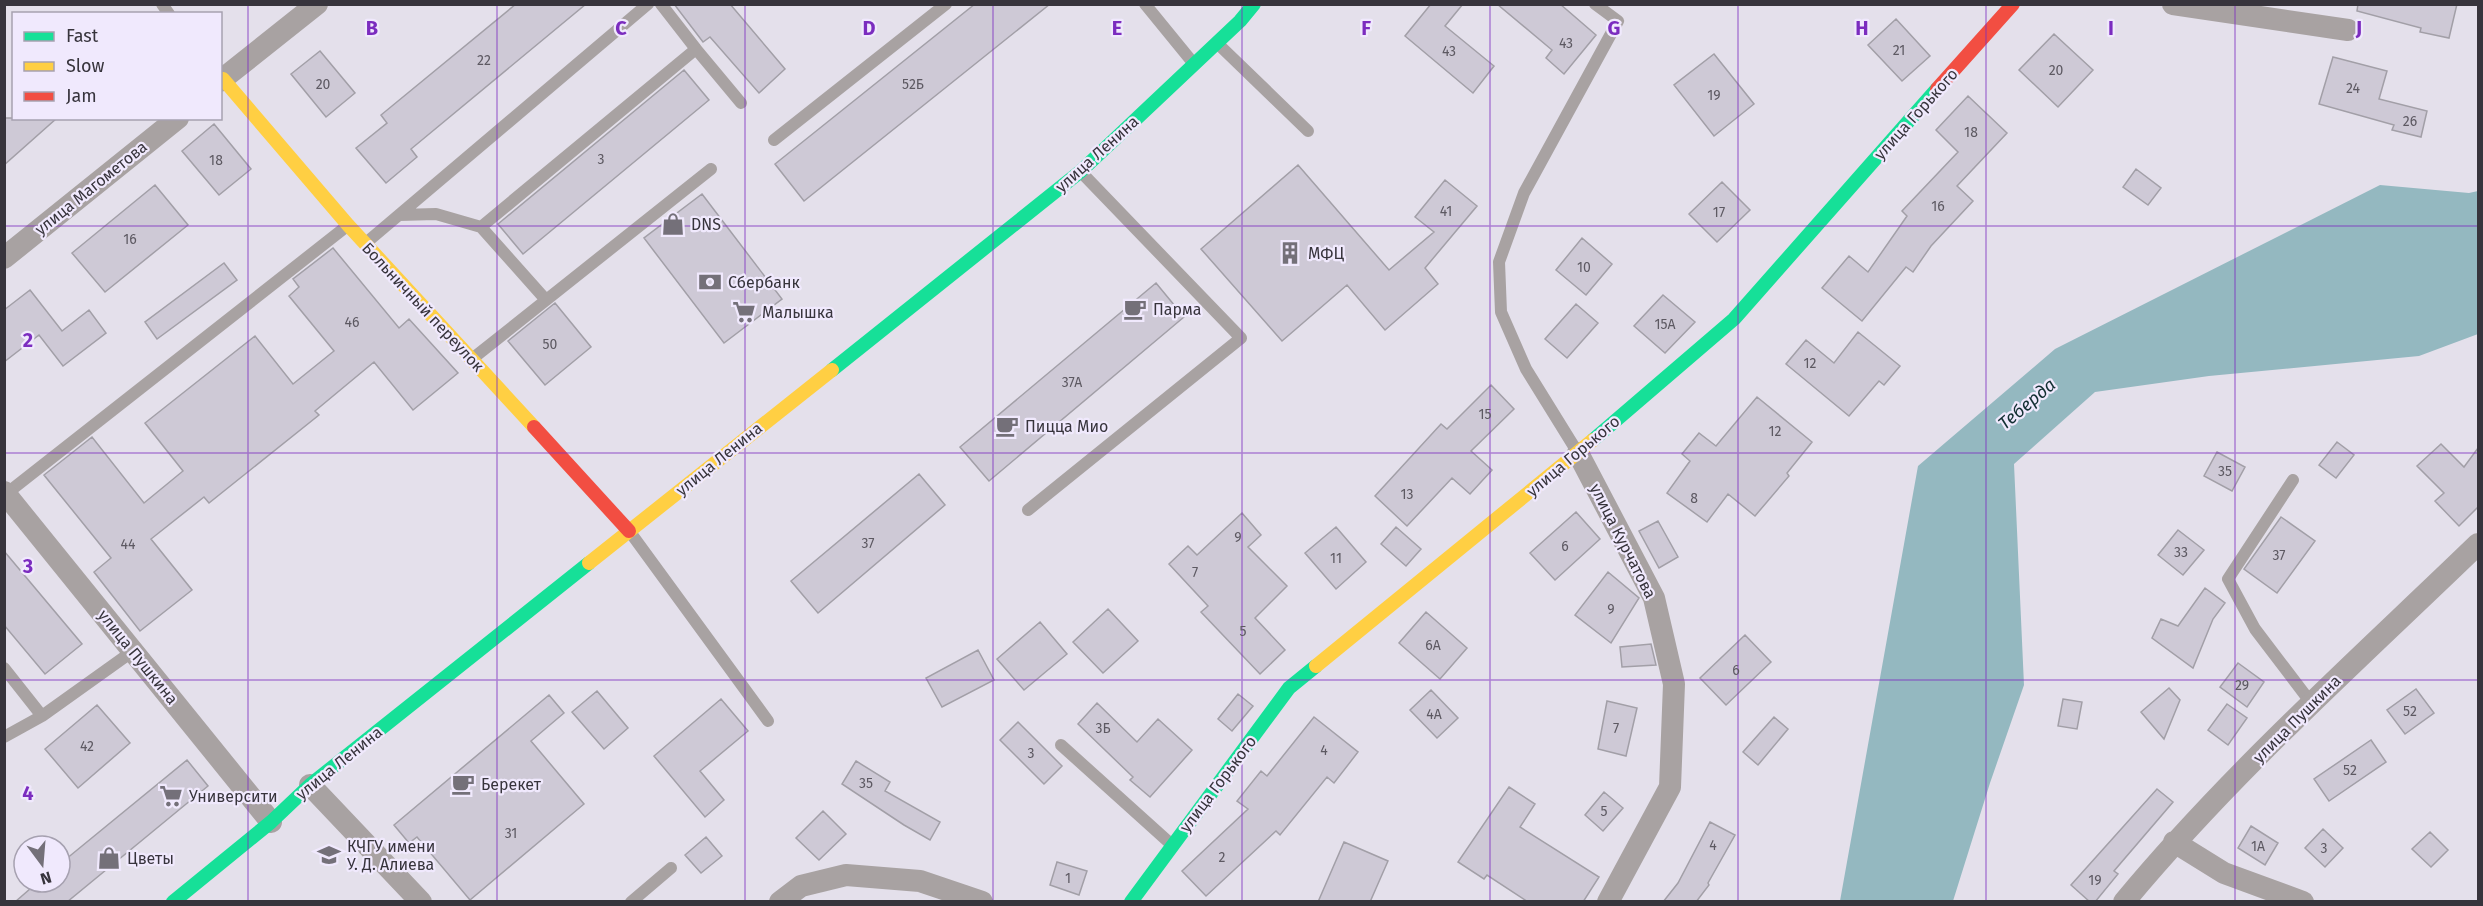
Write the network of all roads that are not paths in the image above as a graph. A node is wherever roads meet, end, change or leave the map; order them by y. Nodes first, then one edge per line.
1 (316, 4) edge
2 (648, 4) edge
3 (661, 4) edge
4 (946, 4) edge
5 (1145, 4) edge
6 (1254, 4) edge
7 (1595, 4) edge
8 (2013, 4) edge
9 (2173, 4) edge
10 (2239, 9) edge
11 (2348, 30) dead end
12 (1216, 43) junction
13 (696, 50) junction
14 (1194, 64) junction
15 (222, 78) edge
16 (222, 80) edge
17 (741, 103) dead end
18 (176, 120) edge
19 (1308, 131) dead end
20 (774, 140) dead end
21 (711, 169) dead end
22 (1081, 171) junction
23 (399, 215) junction
24 (348, 225) junction
25 (481, 227) junction
26 (365, 244) junction
27 (4, 258) edge
28 (546, 300) junction
29 (471, 359) junction
30 (1578, 453) junction
31 (2293, 480) dead end
32 (5, 493) edge
33 (1028, 510) dead end
34 (629, 531) junction
35 (2478, 544) edge
36 (133, 651) junction
37 (4, 668) edge
38 (2312, 704) junction
39 (42, 716) junction
40 (768, 721) dead end
41 (4, 737) edge
42 (1062, 745) dead end
43 (310, 785) junction
44 (271, 822) junction
45 (2174, 842) junction
46 (1173, 846) junction
47 (671, 868) dead end
48 (173, 902) edge
49 (421, 902) edge
50 (631, 902) edge
51 (780, 902) edge
52 (982, 902) edge
53 (1131, 902) edge
54 (1608, 902) edge
55 (2124, 902) edge
56 (2303, 902) edge

1 - 15 street
2 - 23 lane
3 - 13 lane
4 - 20 lane
5 - 14 lane
6 - 12 street, улица Ленина
7 - 30 lane
8 - 30 street, улица Горького
9 - 10 street
10 - 11 street
12 - 14 street, улица Ленина
12 - 19 lane
13 - 17 lane
13 - 25 lane
14 - 22 street, улица Ленина
16 - 24 street, Больничный переулок
18 - 27 street, улица Магометова
21 - 28 lane
22 - 33 lane
22 - 34 street, улица Ленина
23 - 25 lane
23 - 26 lane
24 - 26 street, Больничный переулок
24 - 32 lane
25 - 28 lane
26 - 29 street, Больничный переулок
28 - 29 lane
29 - 34 street, Больничный переулок
30 - 46 street, улица Горького
30 - 54 street, улица Курчатова
31 - 38 lane
32 - 36 street, улица Пушкина
34 - 40 lane
34 - 43 street, улица Ленина
35 - 38 street, улица Пушкина
36 - 39 lane
36 - 44 street, улица Пушкина
37 - 39 lane
38 - 45 street, улица Пушкина
39 - 41 lane
42 - 46 lane
43 - 44 street, улица Ленина
43 - 49 street
44 - 48 street, улица Ленина
45 - 55 street, улица Пушкина
45 - 56 street
46 - 53 street, улица Горького
47 - 50 lane
51 - 52 street

